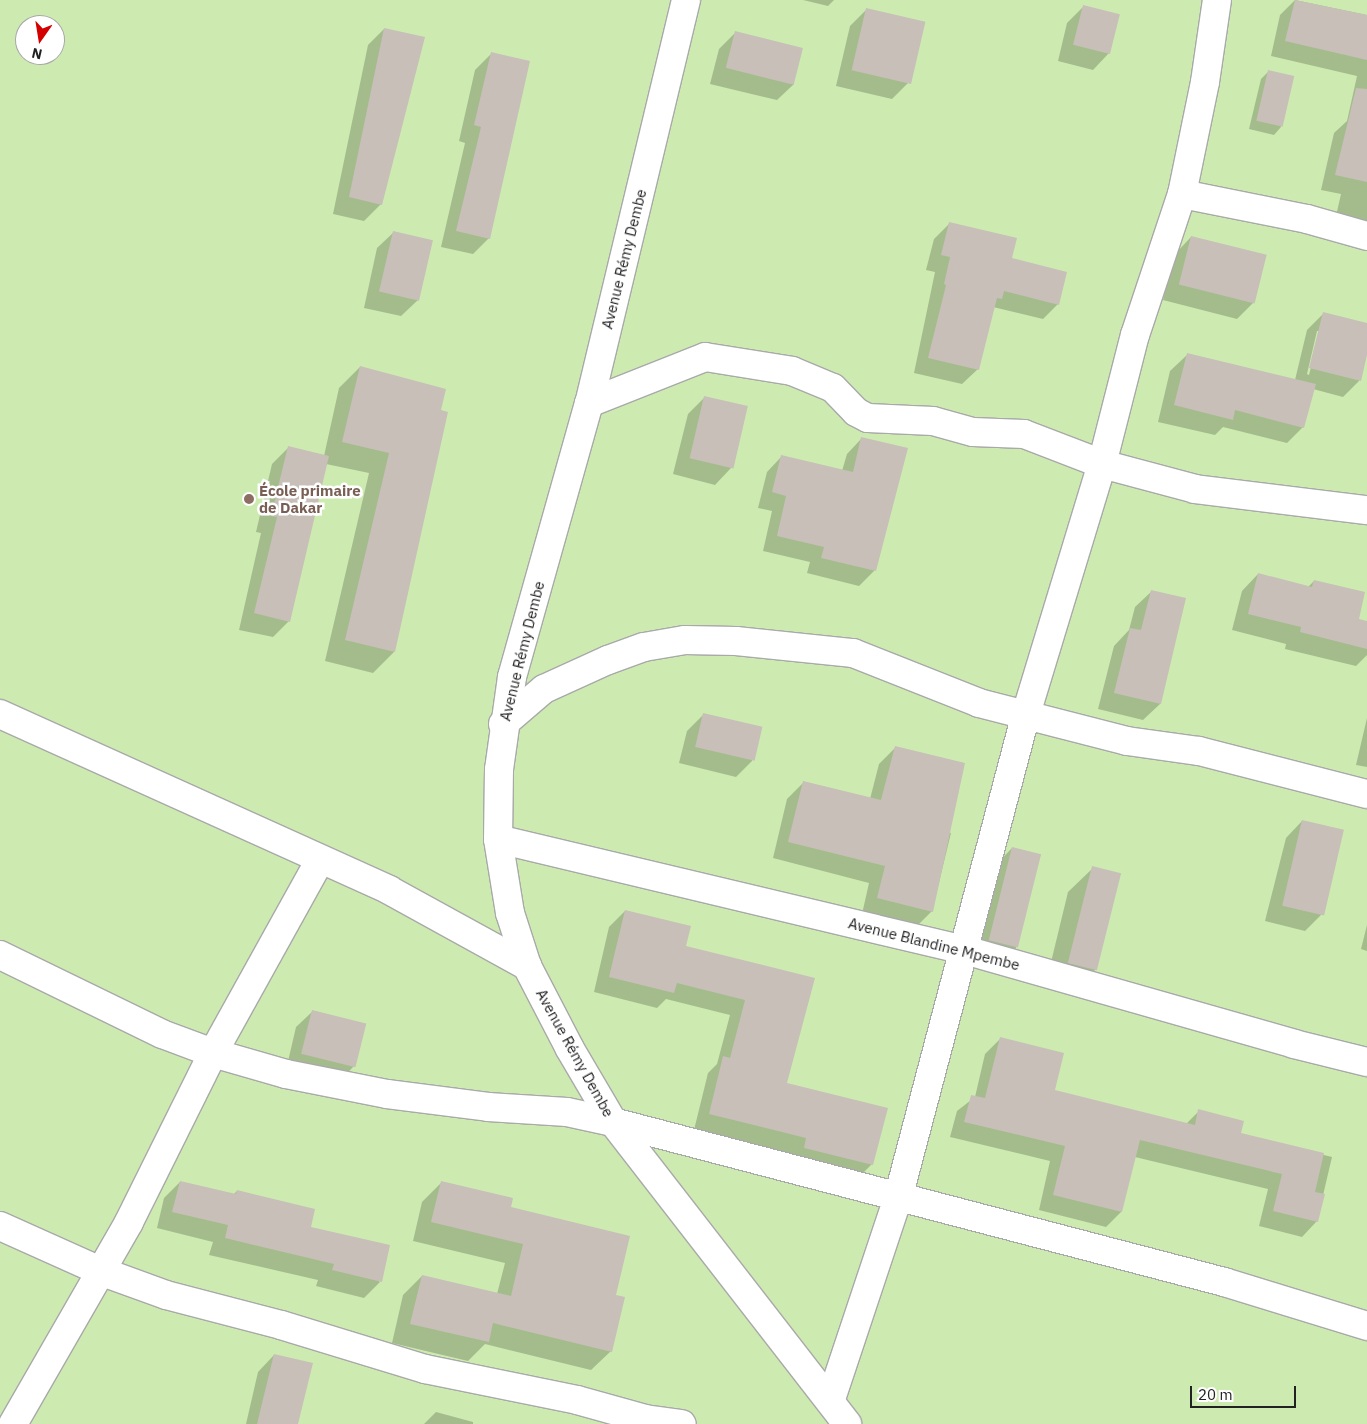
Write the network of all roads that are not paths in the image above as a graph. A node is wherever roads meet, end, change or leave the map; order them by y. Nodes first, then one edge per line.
1 (686, 0) edge
2 (1217, 0) edge
3 (1182, 194) junction
4 (1367, 236) edge
5 (589, 403) junction
6 (1102, 464) junction
7 (1367, 510) edge
8 (0, 714) edge
9 (1026, 714) junction
10 (503, 724) junction
11 (1367, 794) edge
12 (498, 839) junction
13 (320, 860) junction
14 (965, 950) junction
15 (0, 955) edge
16 (528, 966) junction
17 (213, 1053) junction
18 (1367, 1062) edge
19 (612, 1122) junction
20 (898, 1198) junction
21 (0, 1226) edge
22 (100, 1271) junction
23 (1367, 1326) edge
24 (831, 1399) junction
25 (13, 1424) edge
26 (682, 1424) edge
27 (847, 1424) edge

1 - 5 street, Avenue Rémy Dembe
2 - 3 street
3 - 4 street
3 - 6 street
5 - 6 street
5 - 10 street, Avenue Rémy Dembe
6 - 7 street
6 - 9 street
8 - 13 street
9 - 10 street
9 - 11 street
9 - 14 street
10 - 12 street, Avenue Rémy Dembe
12 - 14 street, Avenue Blandine Mpembe
12 - 16 street, Avenue Rémy Dembe
13 - 16 street
13 - 17 street
14 - 18 street, Avenue Blandine Mpembe
14 - 20 street
15 - 17 street
16 - 19 street, Avenue Rémy Dembe
17 - 19 street
17 - 22 street
19 - 20 street
19 - 24 street, Avenue Rémy Dembe
20 - 23 street
20 - 24 street
21 - 22 street
22 - 25 street
22 - 26 street
24 - 27 street, Avenue Rémy Dembe

